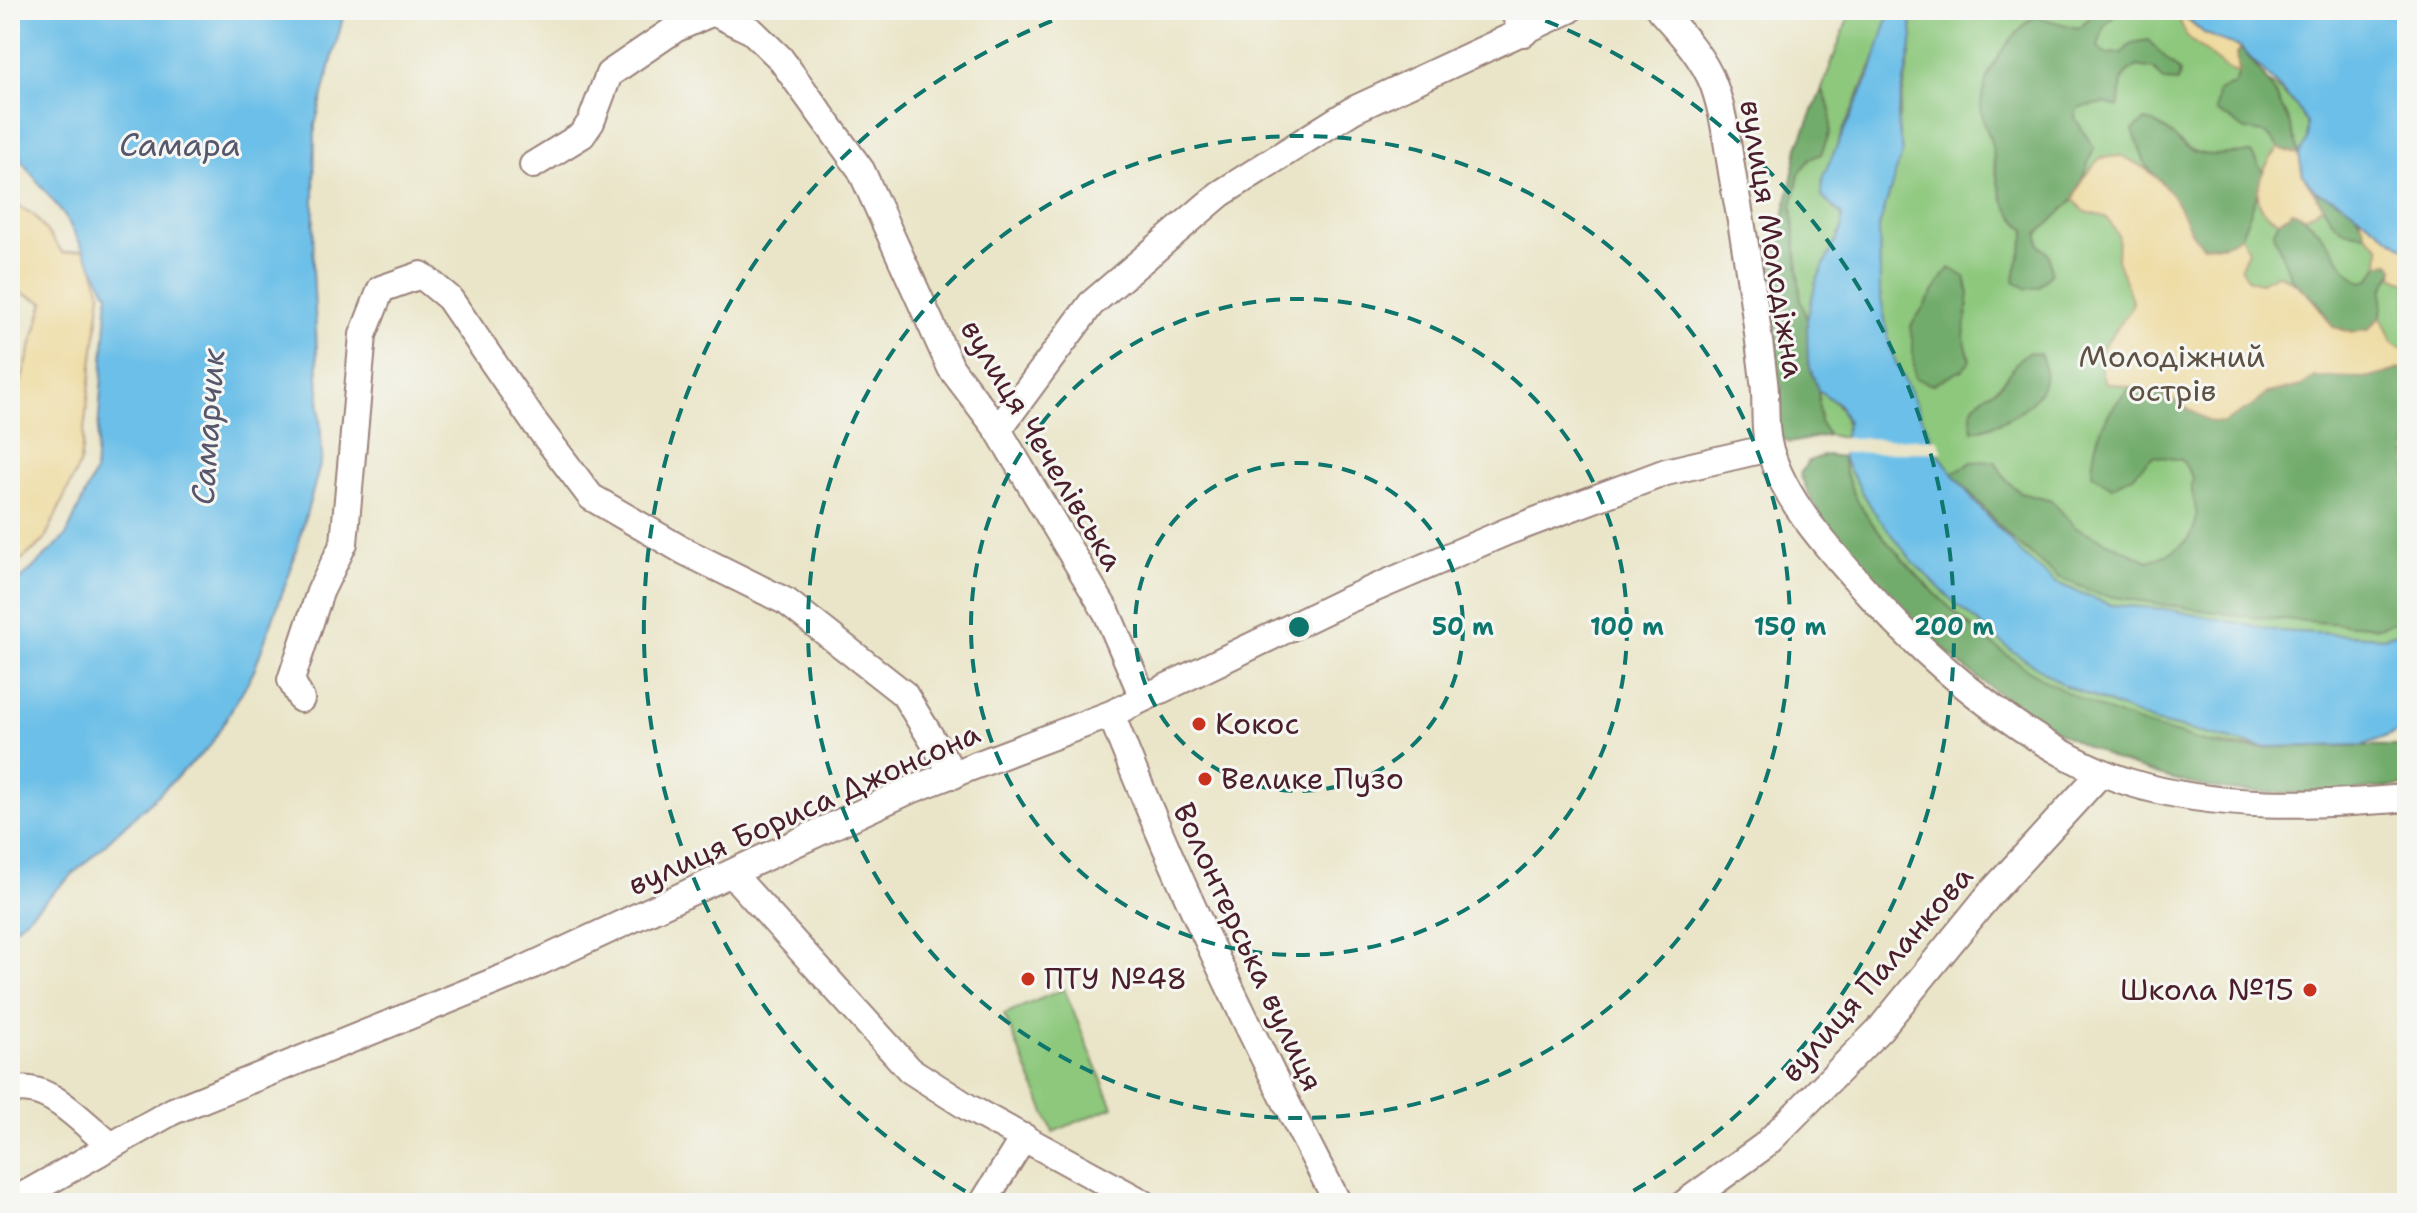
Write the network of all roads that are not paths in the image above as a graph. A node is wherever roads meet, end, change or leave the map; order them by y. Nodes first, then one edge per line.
1 (1569, 10) edge
2 (1660, 10) edge
3 (1518, 22) edge
4 (533, 165) dead end
5 (998, 430) junction
6 (1769, 448) junction
7 (1143, 697) junction
8 (301, 699) dead end
9 (1111, 714) junction
10 (2102, 772) junction
11 (954, 775) junction
12 (2407, 798) edge
13 (733, 875) junction
14 (10, 1091) edge
15 (1024, 1137) junction
16 (109, 1144) junction
17 (12, 1202) edge
18 (983, 1203) edge
19 (1143, 1203) edge
20 (1338, 1203) edge
21 (1685, 1203) edge

1 - 3 street
2 - 6 street, вулиця Молодіжна
3 - 5 street
4 - 5 street, вулиця Чечелівська
5 - 7 street, вулиця Чечелівська
6 - 7 street, вулиця Бориса Джонсона
6 - 10 street
7 - 9 street, вулиця Бориса Джонсона
8 - 11 street
9 - 11 street, вулиця Бориса Джонсона
9 - 20 street, Волонтерська вулиця
10 - 12 street
10 - 21 street, вулиця Паланкова
11 - 13 street, вулиця Бориса Джонсона
13 - 15 street
13 - 16 street, вулиця Бориса Джонсона
14 - 16 street
15 - 18 street
15 - 19 street
16 - 17 street, вулиця Бориса Джонсона

